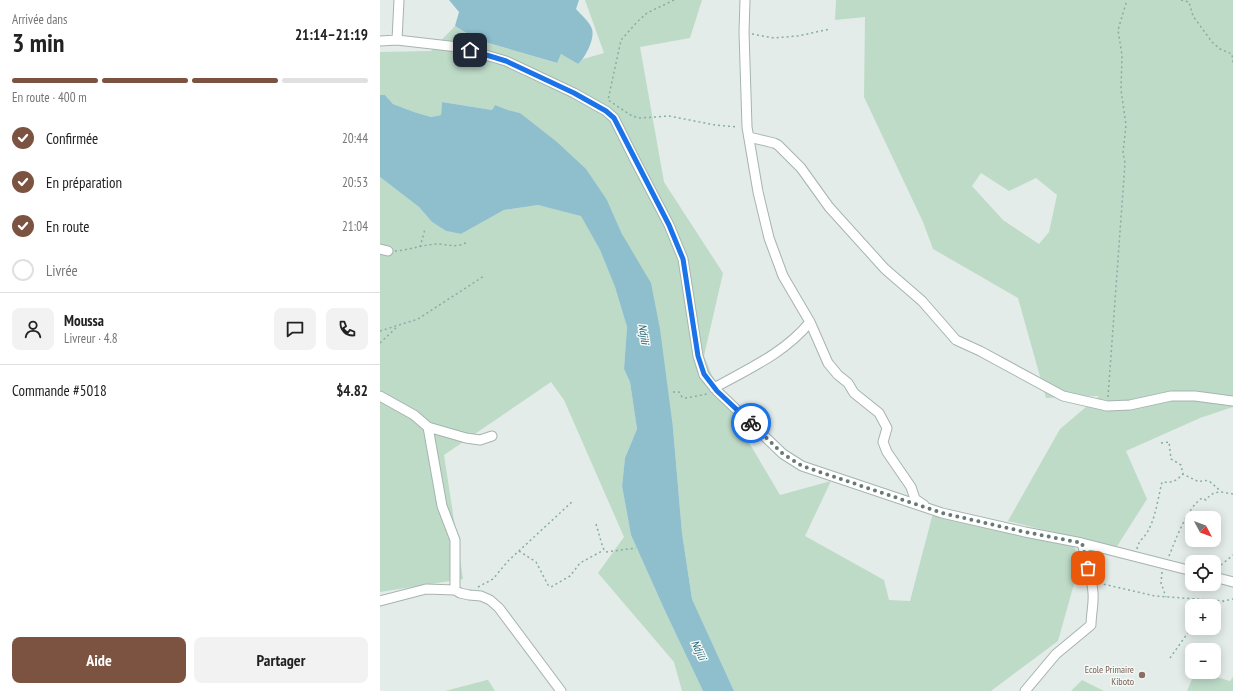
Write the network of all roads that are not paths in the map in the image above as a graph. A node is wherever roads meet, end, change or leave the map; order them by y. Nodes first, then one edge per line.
1 (399, 0) edge
2 (745, 0) edge
3 (397, 40) junction
4 (380, 41) edge
5 (749, 137) junction
6 (810, 322) junction
7 (715, 389) junction
8 (380, 396) edge
9 (1233, 402) edge
10 (428, 427) junction
11 (492, 436) dead end
12 (942, 513) junction
13 (1082, 543) junction
14 (1185, 569) edge
15 (1221, 579) edge
16 (1233, 582) edge
17 (455, 590) junction
18 (380, 601) edge
19 (561, 691) edge
20 (1025, 691) edge

1 - 3 street
2 - 5 street
3 - 4 street
3 - 7 street
5 - 6 street
5 - 9 street
6 - 7 street
6 - 12 street
7 - 12 street
8 - 10 street
10 - 11 street
10 - 17 street
12 - 13 street
13 - 14 street
13 - 20 street
15 - 16 street
17 - 18 street
17 - 19 street

